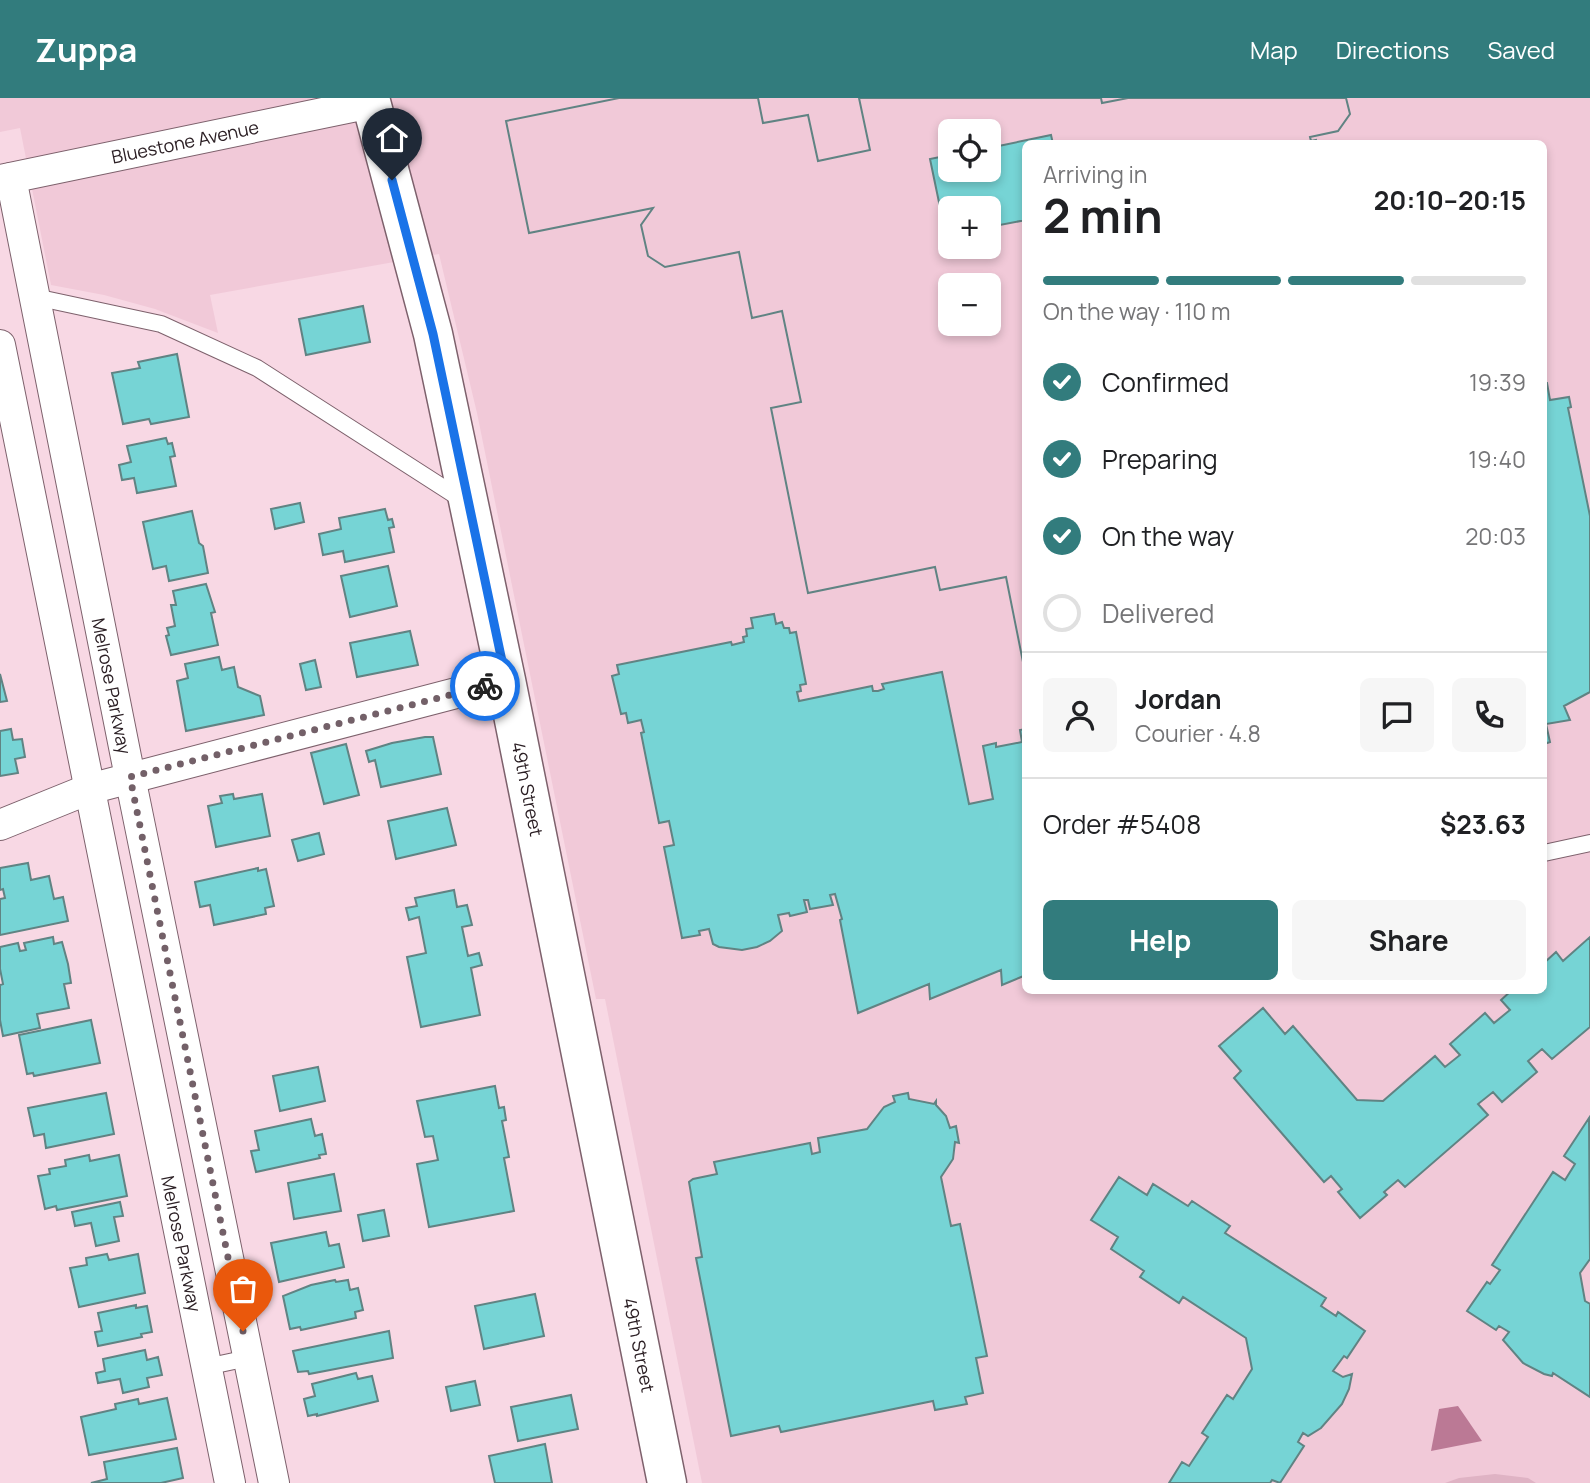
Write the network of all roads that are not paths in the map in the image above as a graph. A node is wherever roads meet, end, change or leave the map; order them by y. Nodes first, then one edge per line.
1 (370, 100) edge
2 (5, 179) edge
3 (35, 297) junction
4 (0, 345) edge
5 (469, 504) junction
6 (506, 680) junction
7 (130, 777) junction
8 (89, 789) junction
9 (0, 825) edge
10 (1590, 843) edge
11 (1547, 852) edge
12 (248, 1358) junction
13 (206, 1367) junction
14 (230, 1483) edge
15 (274, 1483) edge
16 (667, 1483) edge

1 - 2 street, Bluestone Avenue
1 - 5 street, 49th Street
2 - 3 street, Melrose Parkway
3 - 5 lane
3 - 7 street, Melrose Parkway
4 - 8 street, Melrose Parkway
5 - 6 street, 49th Street
6 - 7 street
6 - 16 street, 49th Street
7 - 8 street
7 - 12 street, Melrose Parkway
8 - 9 street
8 - 13 street, Melrose Parkway
10 - 11 lane
12 - 13 lane
12 - 15 street, Melrose Parkway
13 - 14 street, Melrose Parkway

